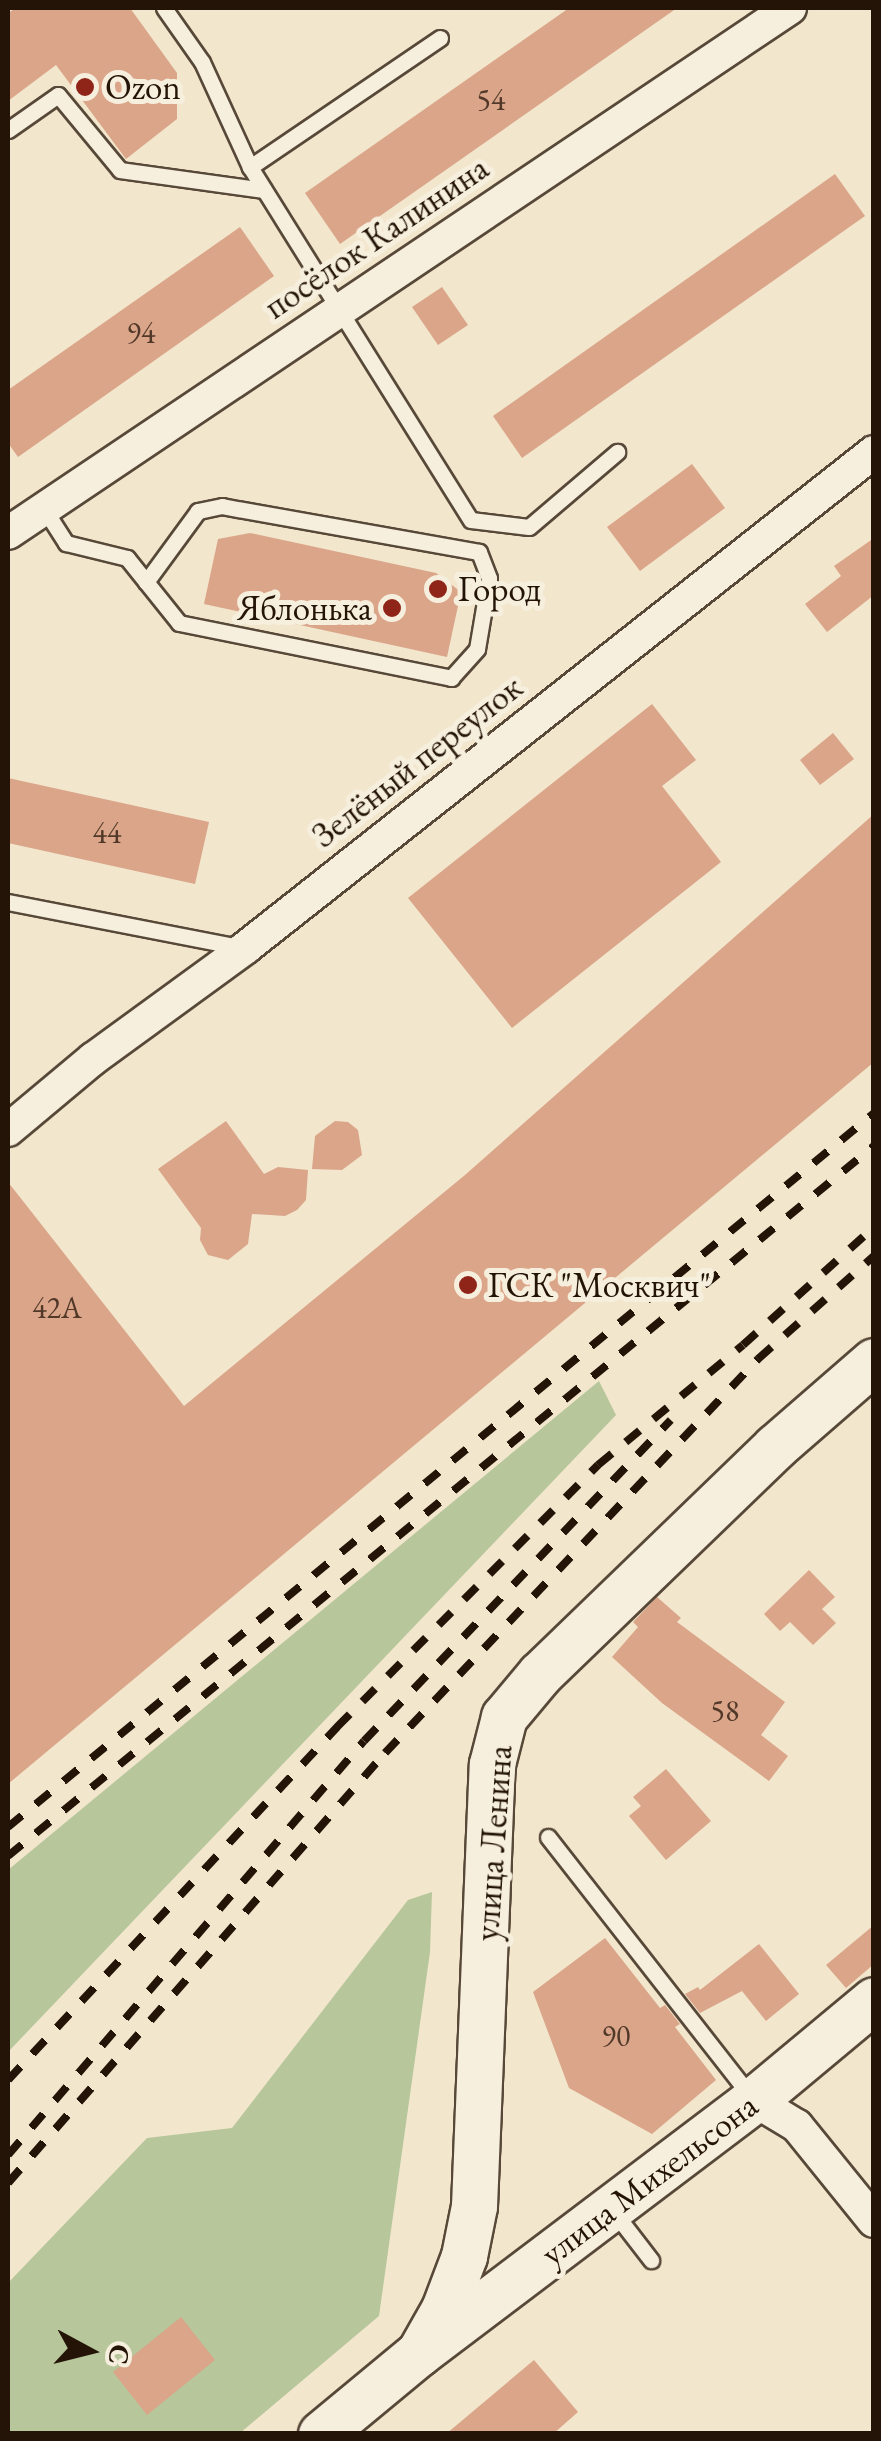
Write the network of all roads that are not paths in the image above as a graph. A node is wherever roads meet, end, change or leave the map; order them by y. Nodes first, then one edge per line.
1 (164, 8) edge
2 (790, 8) edge
3 (440, 38) dead end
4 (8, 130) edge
5 (250, 167) junction
6 (264, 190) junction
7 (341, 310) junction
8 (617, 452) dead end
9 (870, 461) edge
10 (43, 507) junction
11 (8, 534) edge
12 (146, 582) junction
13 (8, 902) edge
14 (245, 948) junction
15 (8, 1130) edge
16 (874, 1361) edge
17 (548, 1837) dead end
18 (874, 2000) edge
19 (754, 2100) junction
20 (474, 2206) junction
21 (612, 2208) junction
22 (874, 2221) edge
23 (652, 2260) dead end
24 (540, 2262) junction
25 (420, 2353) junction
26 (321, 2434) edge

1 - 5 lane
2 - 7 street, посёлок Калинина
3 - 5 lane
4 - 6 lane
5 - 6 lane
6 - 7 lane
7 - 8 lane
7 - 10 street, посёлок Калинина
9 - 14 street, Зелёный переулок
10 - 11 street, посёлок Калинина
10 - 12 lane
12 - 12 lane
13 - 14 lane
14 - 15 street, Зелёный переулок
16 - 20 street, улица Ленина
17 - 19 lane
18 - 19 street, улица Михельсона
19 - 21 street, улица Михельсона
19 - 22 street
20 - 24 street
20 - 25 street, улица Ленина
21 - 23 lane
21 - 24 street, улица Михельсона
24 - 25 street, улица Михельсона
25 - 26 street, улица Михельсона

